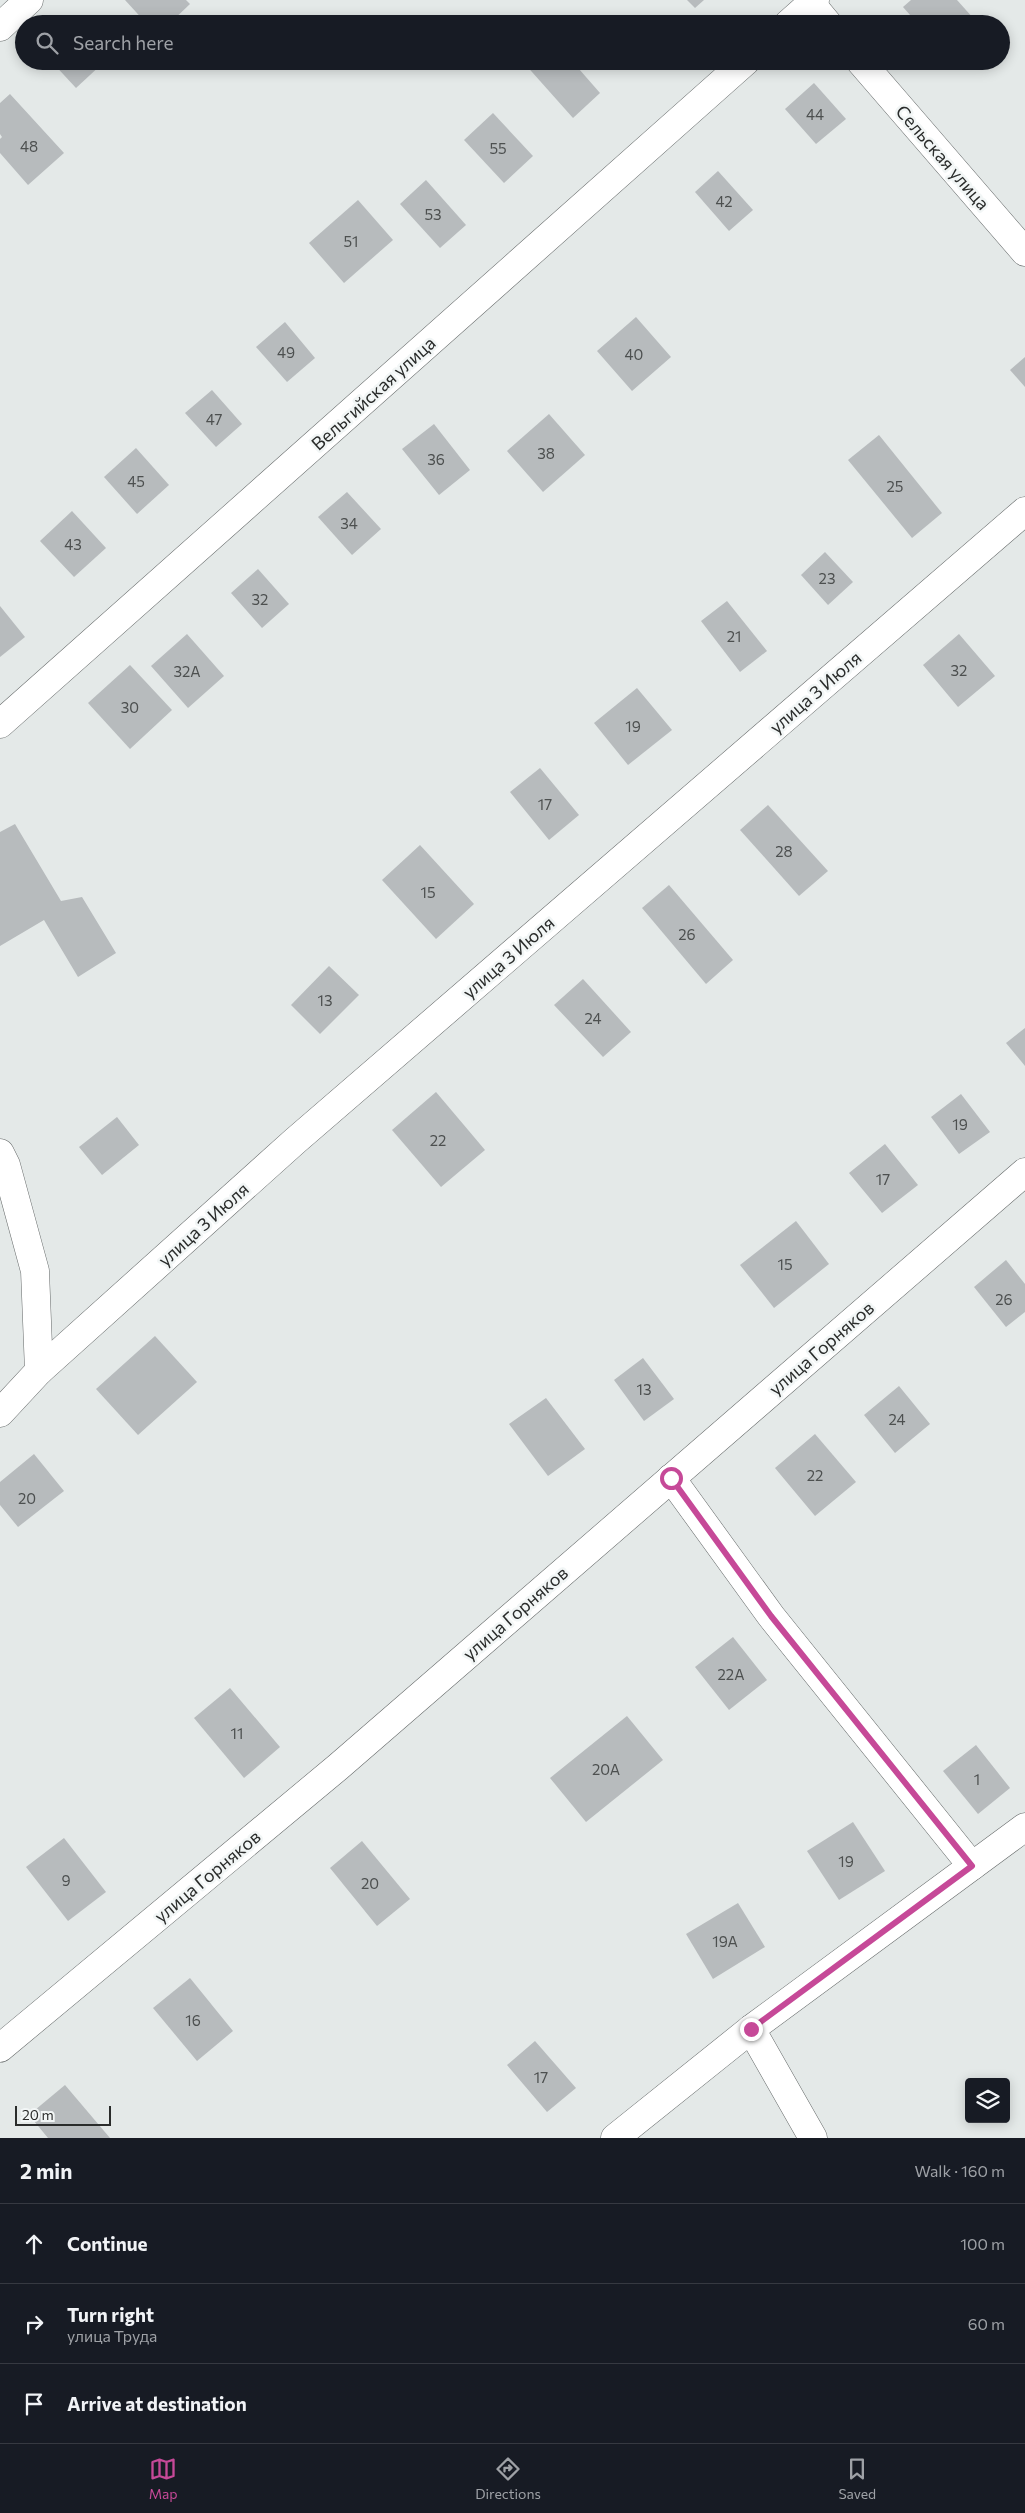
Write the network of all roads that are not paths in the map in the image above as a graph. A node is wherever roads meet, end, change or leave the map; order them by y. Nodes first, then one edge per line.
1 (29, 0) edge
2 (815, 7) edge
3 (802, 15) edge
4 (0, 27) edge
5 (736, 70) edge
6 (868, 70) edge
7 (1025, 252) edge
8 (1025, 511) edge
9 (0, 724) edge
10 (0, 1153) edge
11 (1025, 1172) edge
12 (39, 1371) junction
13 (0, 1413) edge
14 (671, 1478) junction
15 (1025, 1827) edge
16 (972, 1866) junction
17 (751, 2029) junction
18 (0, 2048) edge
19 (614, 2138) edge
20 (813, 2138) edge

1 - 4 street
2 - 3 street
5 - 9 street, Вельгийская улица
6 - 7 street, Сельская улица
8 - 12 street, улица 3 Июля
10 - 12 street
11 - 14 street, улица Горняков
12 - 13 street, улица 3 Июля
14 - 16 street
14 - 18 street, улица Горняков
15 - 16 street
16 - 17 street
17 - 19 street
17 - 20 street

